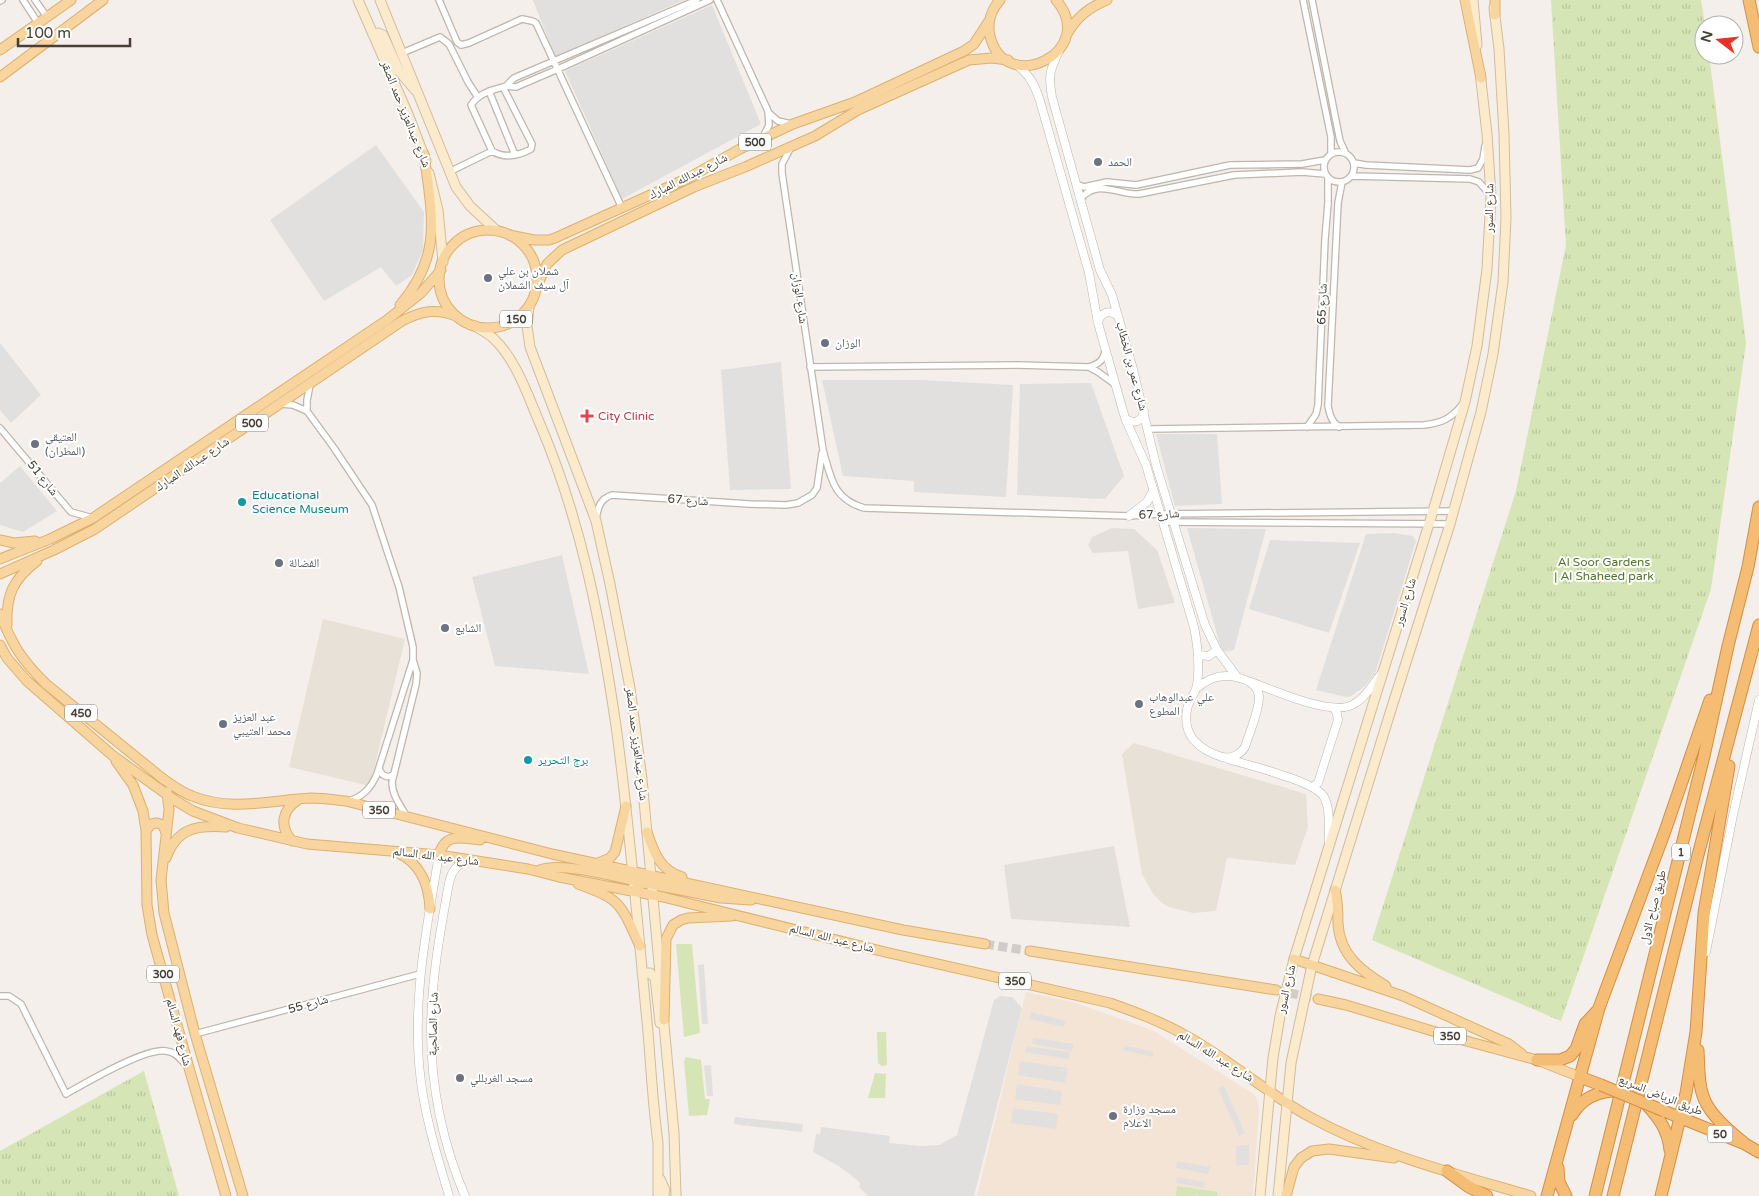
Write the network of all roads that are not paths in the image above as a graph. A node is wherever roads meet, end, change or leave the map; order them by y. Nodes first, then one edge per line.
1 (23, 0) edge
2 (35, 0) edge
3 (71, 0) edge
4 (358, 0) edge
5 (380, 0) edge
6 (439, 0) edge
7 (697, 0) edge
8 (710, 0) edge
9 (717, 0) edge
10 (1000, 0) edge
11 (1056, 0) edge
12 (1107, 0) edge
13 (1303, 0) edge
14 (1312, 0) edge
15 (1464, 0) edge
16 (1473, 0) edge
17 (1494, 0) edge
18 (1749, 0) edge
19 (102, 1) edge
20 (47, 17) junction
21 (989, 21) junction
22 (38, 23) junction
23 (373, 35) junction
24 (1065, 39) junction
25 (1759, 47) edge
26 (1060, 49) junction
27 (0, 50) edge
28 (402, 53) junction
29 (554, 61) junction
30 (1012, 62) junction
31 (558, 69) junction
32 (0, 77) edge
33 (1481, 78) junction
34 (504, 87) junction
35 (489, 91) junction
36 (418, 92) junction
37 (477, 96) junction
38 (768, 111) junction
39 (813, 115) junction
40 (793, 124) junction
41 (821, 133) junction
42 (1487, 134) junction
43 (763, 138) junction
44 (791, 147) junction
45 (492, 151) junction
46 (1345, 152) junction
47 (424, 154) junction
48 (1331, 154) junction
49 (728, 155) junction
50 (515, 156) junction
51 (1325, 160) junction
52 (1354, 163) junction
53 (735, 171) junction
54 (449, 172) junction
55 (1327, 176) junction
56 (1352, 176) junction
57 (1342, 182) junction
58 (1076, 184) junction
59 (1491, 196) junction
60 (1080, 200) junction
61 (622, 208) junction
62 (497, 231) junction
63 (510, 235) junction
64 (442, 266) junction
65 (537, 286) junction
66 (529, 307) junction
67 (456, 316) junction
68 (1118, 316) junction
69 (387, 320) junction
70 (1098, 323) junction
71 (475, 326) junction
72 (1106, 348) junction
73 (810, 367) junction
74 (1089, 367) junction
75 (310, 385) junction
76 (1116, 385) junction
77 (1465, 402) junction
78 (281, 404) junction
79 (307, 411) junction
80 (1144, 411) junction
81 (1125, 418) junction
82 (1339, 426) junction
83 (1307, 427) junction
84 (0, 428) edge
85 (1148, 429) junction
86 (822, 450) junction
87 (1154, 490) junction
88 (798, 503) joint
89 (864, 508) joint
90 (1759, 508) edge
91 (1433, 511) junction
92 (1454, 511) junction
93 (1160, 514) junction
94 (1172, 514) junction
95 (1129, 516) junction
96 (93, 518) junction
97 (596, 521) junction
98 (1163, 522) junction
99 (1174, 522) junction
100 (1429, 524) junction
101 (1450, 524) junction
102 (50, 539) junction
103 (0, 540) edge
104 (51, 551) junction
105 (0, 559) edge
106 (0, 574) edge
107 (0, 614) edge
108 (1759, 625) edge
109 (10, 639) junction
110 (0, 645) edge
111 (1728, 646) junction
112 (1217, 650) junction
113 (1199, 656) junction
114 (413, 660) junction
115 (1384, 671) junction
116 (1237, 677) junction
117 (1248, 681) junction
118 (1197, 688) junction
119 (1740, 700) junction
120 (1759, 700) edge
121 (1334, 708) junction
122 (112, 755) junction
123 (1226, 758) junction
124 (379, 768) junction
125 (394, 774) junction
126 (162, 778) junction
127 (1312, 787) junction
128 (168, 796) junction
129 (298, 800) junction
130 (346, 801) junction
131 (626, 806) junction
132 (407, 817) junction
133 (238, 828) junction
134 (146, 831) junction
135 (647, 832) junction
136 (166, 833) junction
137 (292, 841) junction
138 (1329, 846) junction
139 (393, 851) junction
140 (552, 854) junction
141 (439, 855) junction
142 (470, 860) junction
143 (598, 863) junction
144 (162, 867) junction
145 (538, 871) junction
146 (633, 876) junction
147 (559, 877) junction
148 (651, 879) junction
149 (715, 889) junction
150 (635, 890) junction
151 (1335, 890) junction
152 (652, 894) junction
153 (762, 899) junction
154 (430, 909) junction
155 (742, 915) junction
156 (985, 944) tunnel mouth
157 (640, 946) junction
158 (1030, 951) tunnel mouth
159 (1294, 959) junction
160 (1312, 965) junction
161 (642, 973) junction
162 (420, 974) junction
163 (1276, 990) tunnel mouth
164 (1698, 991) junction
165 (0, 996) edge
166 (1403, 996) junction
167 (1318, 999) tunnel mouth
168 (1599, 1008) junction
169 (664, 1020) junction
170 (431, 1030) junction
171 (1696, 1032) junction
172 (195, 1034) junction
173 (1524, 1056) junction
174 (668, 1057) junction
175 (1537, 1060) junction
176 (189, 1068) junction
177 (1580, 1077) junction
178 (1601, 1088) junction
179 (1269, 1090) junction
180 (1286, 1102) junction
181 (1662, 1116) junction
182 (1680, 1117) junction
183 (1565, 1130) junction
184 (1744, 1144) junction
185 (1759, 1152) edge
186 (1559, 1154) junction
187 (1409, 1160) junction
188 (1669, 1161) junction
189 (1447, 1171) junction
190 (659, 1177) junction
191 (1661, 1193) edge
192 (226, 1196) edge
193 (243, 1196) edge
194 (449, 1196) edge
195 (465, 1196) edge
196 (658, 1196) edge
197 (664, 1196) edge
198 (676, 1196) edge
199 (1260, 1196) edge
200 (1278, 1196) edge
201 (1286, 1196) edge
202 (1487, 1196) edge
203 (1531, 1196) edge
204 (1547, 1196) edge
205 (1566, 1196) edge
206 (1596, 1196) edge
207 (1614, 1196) edge

1 - 22 street
2 - 20 street
3 - 20 main road
4 - 23 main road, شارع عبدالعزيز حمد الصقر / 150
5 - 28 main road, شارع عبدالعزيز حمد الصقر / 150
6 - 29 street
7 - 29 street
8 - 31 street
9 - 38 street
10 - 21 main road, 500
11 - 24 main road, 500
12 - 24 main road, 500
13 - 48 street
14 - 46 street
15 - 33 main road
16 - 33 main road, شارع السور
17 - 92 main road, شارع السور
18 - 25 highway
19 - 32 main road
20 - 22 main road
21 - 30 main road
21 - 39 main road, شارع عبدالله المبارك / 500
22 - 27 main road
23 - 36 main road
23 - 47 main road, شارع عبدالعزيز حمد الصقر / 150
24 - 26 main road, 500
26 - 30 main road, 500
26 - 58 street, شارع عمر بن الخطاب
28 - 36 main road, شارع عبدالعزيز حمد الصقر / 150
28 - 37 street
29 - 31 street
29 - 34 street
30 - 41 main road, شارع عبدالله المبارك / 500
30 - 70 street, شارع عمر بن الخطاب
31 - 34 street
31 - 61 street
33 - 42 main road, شارع السور
34 - 35 street
34 - 50 street
35 - 37 street
35 - 50 street
36 - 54 main road, شارع عبدالعزيز حمد الصقر / 150
37 - 45 street
38 - 40 street
38 - 43 street
39 - 40 main road, شارع عبدالله المبارك / 500
39 - 41 main road
40 - 43 main road, شارع عبدالله المبارك / 500
41 - 44 main road, شارع عبدالله المبارك / 500
42 - 52 street
42 - 59 main road, شارع السور
43 - 49 main road, شارع عبدالله المبارك / 500
44 - 53 main road, شارع عبدالله المبارك / 500
44 - 73 street, شارع الوزان
45 - 50 street
45 - 54 street
46 - 48 street
46 - 52 street
47 - 64 main road, شارع عبدالعزيز حمد الصقر / 150
47 - 69 main road
48 - 51 street
49 - 53 main road
49 - 61 main road, شارع عبدالله المبارك / 500
51 - 55 street
51 - 58 street
52 - 56 street
53 - 65 main road, شارع عبدالله المبارك / 500
54 - 62 main road, شارع عبدالعزيز حمد الصقر / 150
55 - 57 street
55 - 60 street
55 - 83 street, شارع 65
56 - 57 street
56 - 59 street
57 - 82 street, شارع 65
58 - 60 street, شارع عمر بن الخطاب
59 - 77 main road, شارع السور
60 - 68 street, شارع عمر بن الخطاب
61 - 63 main road, شارع عبدالله المبارك / 500
62 - 63 main road, 150
62 - 64 main road, 150
63 - 65 main road, 150
64 - 67 main road, 150
64 - 69 main road, شارع عبدالله المبارك / 500
65 - 66 main road, 150
66 - 71 main road, 150
66 - 97 main road, شارع عبدالعزيز حمد الصقر / 150
67 - 71 main road, 150
67 - 75 main road, شارع عبدالله المبارك / 500
68 - 70 street
68 - 80 street, شارع عمر بن الخطاب
69 - 96 main road, شارع عبدالله المبارك / 500
70 - 72 street, شارع عمر بن الخطاب
71 - 131 main road, شارع عبدالعزيز حمد الصقر / 150
72 - 74 street
72 - 76 street, شارع عمر بن الخطاب
73 - 74 street
73 - 86 street, شارع الوزان
74 - 76 street
75 - 78 main road, شارع عبدالله المبارك / 500
75 - 79 street
76 - 81 street, شارع عمر بن الخطاب
77 - 82 street
77 - 91 main road, شارع السور
78 - 79 street
78 - 104 main road, شارع عبدالله المبارك / 500
79 - 114 street
80 - 81 street
80 - 85 street, شارع عمر بن الخطاب
81 - 87 street, شارع عمر بن الخطاب
82 - 83 street
83 - 85 street
84 - 96 street, شارع 51
85 - 94 street, شارع عمر بن الخطاب
86 - 88 street, شارع الوزان
86 - 89 street, شارع الوزان
87 - 93 street, شارع عمر بن الخطاب
87 - 95 street
88 - 97 street, شارع 67
89 - 95 street, شارع 67
90 - 111 highway, طريق صباح الاول / 1
91 - 92 street, شارع 67
91 - 94 street, شارع 67
91 - 100 main road, شارع السور
92 - 101 main road, شارع السور
93 - 94 street, شارع 67
93 - 95 street, شارع 67
93 - 98 street, شارع عمر بن الخطاب
94 - 99 street, شارع عمر بن الخطاب
96 - 102 main road, شارع عبدالله المبارك / 500
97 - 135 main road, شارع عبدالعزيز حمد الصقر / 150
98 - 99 street, شارع 67
98 - 113 street, شارع عمر بن الخطاب
99 - 100 street, شارع 67
99 - 112 street, شارع عمر بن الخطاب
100 - 101 street, شارع 67
100 - 115 main road, شارع السور
101 - 151 main road, شارع السور
102 - 103 main road
102 - 105 main road, شارع عبدالله المبارك / 500
104 - 106 main road, شارع عبدالله المبارك / 500
104 - 109 main road
107 - 109 main road, 450
108 - 119 highway, 1
109 - 126 main road, 450
110 - 122 main road, 450
111 - 168 highway
111 - 206 highway, طريق صباح الاول / 1
112 - 113 street
112 - 116 street, شارع عمر بن الخطاب
113 - 118 street, شارع عمر بن الخطاب
114 - 124 street
114 - 125 street
115 - 121 street
115 - 138 main road, شارع السور
116 - 117 street
116 - 118 street
117 - 121 street
117 - 123 street
118 - 123 street
119 - 164 highway
119 - 207 highway, 1
120 - 164 street
121 - 127 street
122 - 128 main road, شارع عبد الله السالم / 350
122 - 134 main road, شارع فهد السالم / 300
123 - 127 street
124 - 125 street
124 - 130 street
125 - 132 street
126 - 128 main road, شارع فهد السالم / 300
126 - 129 main road, شارع عبد الله السالم / 350
127 - 138 street
128 - 133 main road, شارع عبد الله السالم / 350
128 - 136 main road, شارع فهد السالم / 300
129 - 130 main road, شارع عبد الله السالم / 350
129 - 137 main road
130 - 132 main road, شارع عبد الله السالم / 350
131 - 143 main road
131 - 146 main road, شارع عبدالعزيز حمد الصقر / 150
132 - 140 main road, شارع عبد الله السالم / 350
133 - 137 main road, شارع عبد الله السالم / 350
133 - 144 main road
134 - 136 main road
134 - 176 main road, شارع فهد السالم / 300
135 - 148 main road, شارع عبدالعزيز حمد الصقر / 150
135 - 149 main road
136 - 144 main road, شارع فهد السالم / 300
137 - 139 main road, شارع عبد الله السالم / 350
138 - 159 main road, شارع السور
139 - 141 main road, شارع عبد الله السالم / 350
139 - 154 main road
140 - 141 main road
140 - 143 main road, شارع عبد الله السالم / 350
141 - 142 main road, شارع عبد الله السالم / 350
141 - 154 street, شارع الصالحية
142 - 145 main road, شارع عبد الله السالم / 350
142 - 170 street, شارع الصالحية
143 - 146 main road, شارع عبد الله السالم / 350
144 - 172 main road, شارع فهد السالم / 300
145 - 146 main road
145 - 147 main road, شارع عبد الله السالم / 350
146 - 148 main road, شارع عبد الله السالم / 350
146 - 150 main road, شارع عبدالعزيز حمد الصقر / 150
147 - 150 main road, شارع عبد الله السالم / 350
147 - 157 main road
148 - 149 main road, شارع عبد الله السالم / 350
148 - 150 main road
148 - 152 main road, شارع عبدالعزيز حمد الصقر / 150
148 - 153 main road
149 - 153 main road, شارع عبد الله السالم / 350
150 - 152 main road, شارع عبد الله السالم / 350
150 - 157 main road, شارع عبدالعزيز حمد الصقر / 150
151 - 160 main road, شارع السور
151 - 166 main road
152 - 155 main road, شارع عبد الله السالم / 350
152 - 169 main road, شارع عبدالعزيز حمد الصقر / 150
153 - 156 main road, شارع عبد الله السالم / 350
154 - 162 street, شارع الصالحية
155 - 169 main road
155 - 179 main road, شارع عبد الله السالم / 350
157 - 161 main road, شارع عبدالعزيز حمد الصقر / 150
158 - 163 main road
159 - 160 main road
159 - 179 main road, شارع السور
160 - 166 main road
160 - 180 main road, شارع السور
161 - 174 main road
161 - 190 main road, شارع عبدالعزيز حمد الصقر / 150
162 - 170 street
162 - 172 street, شارع 55
162 - 194 street, شارع الصالحية
164 - 171 highway
165 - 176 street
166 - 173 main road
167 - 173 main road, 350
168 - 175 highway
168 - 177 highway
169 - 174 main road, شارع عبدالعزيز حمد الصقر / 150
170 - 195 street, شارع الصالحية
171 - 182 highway
171 - 184 highway
172 - 193 main road, شارع فهد السالم / 300
173 - 175 main road, 350
174 - 198 main road, شارع عبدالعزيز حمد الصقر / 150
175 - 177 main road, 350
176 - 192 main road, شارع فهد السالم / 300
177 - 178 highway, طريق الرياض السريع / 350
177 - 183 highway
178 - 181 highway, طريق الرياض السريع / 50, bridge
178 - 183 highway
179 - 180 main road, شارع عبد الله السالم / 350
179 - 199 main road, شارع السور
180 - 187 main road, شارع عبد الله السالم / 350
180 - 200 main road, شارع السور
181 - 182 highway, طريق الرياض السريع / 50
181 - 188 highway
182 - 184 highway, طريق الرياض السريع / 50
182 - 188 highway
183 - 186 highway
184 - 185 highway, طريق الرياض السريع / 50
186 - 204 highway
186 - 205 highway
187 - 189 main road, شارع عبد الله السالم / 350
187 - 201 main road
188 - 191 highway
189 - 202 highway
189 - 203 main road, شارع عبد الله السالم / 350
190 - 196 main road, شارع عبدالعزيز حمد الصقر / 150
190 - 197 main road

